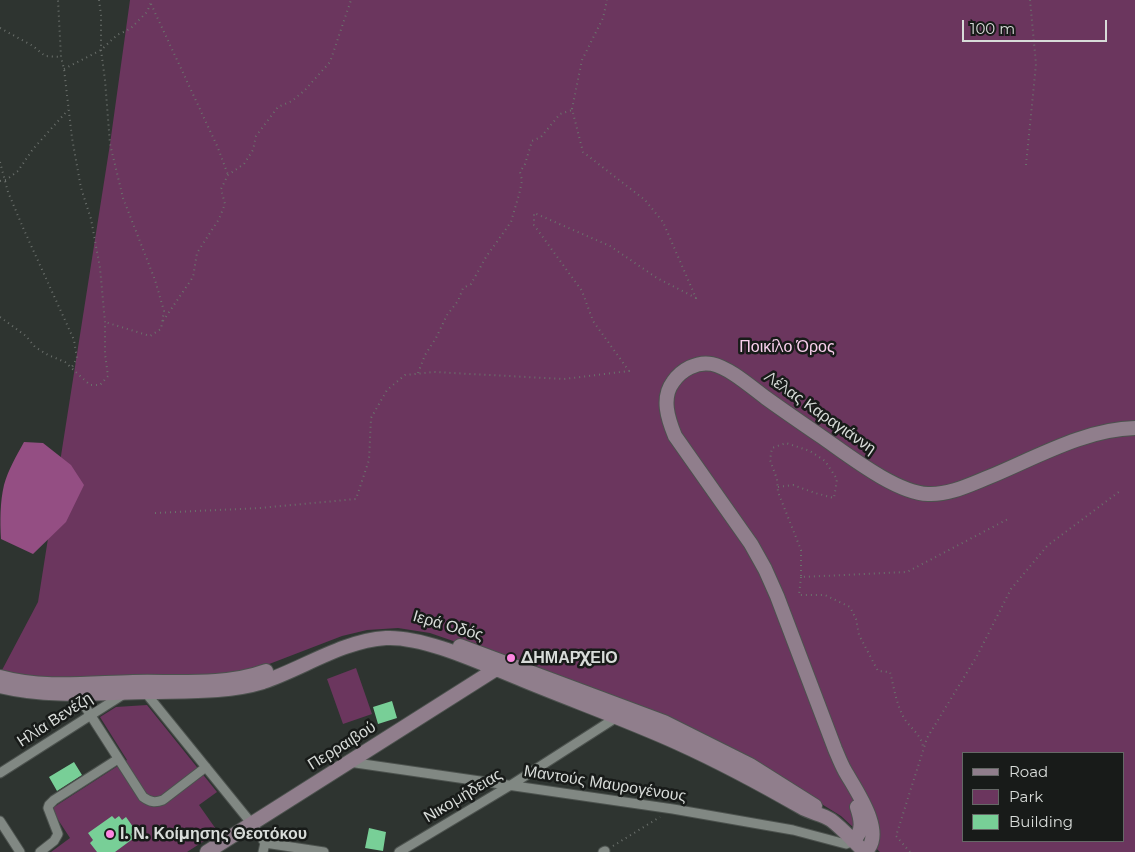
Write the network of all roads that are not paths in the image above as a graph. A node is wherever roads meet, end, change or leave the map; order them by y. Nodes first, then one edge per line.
1 (1135, 428) edge
2 (496, 669) junction
3 (0, 677) edge
4 (0, 686) edge
5 (145, 692) junction
6 (126, 693) junction
7 (77, 694) junction
8 (90, 716) junction
9 (617, 717) junction
10 (118, 759) junction
11 (349, 762) junction
12 (206, 767) junction
13 (844, 770) junction
14 (0, 773) edge
15 (511, 785) junction
16 (856, 805) junction
17 (829, 820) junction
18 (0, 821) edge
19 (252, 824) junction
20 (853, 841) junction
21 (264, 847) edge
22 (20, 852) edge
23 (40, 852) edge
24 (207, 852) edge
25 (324, 852) edge
26 (400, 852) edge
27 (865, 852) edge

1 - 13 main road, Λέλας Καραγιάννη
2 - 5 main road, Ιερά Οδός
2 - 9 main road, Ιερά Οδός
2 - 11 main road, Περραιβού
3 - 17 main road, Ιερά Οδός
4 - 7 main road, Ιερά Οδός
5 - 6 main road, Ιερά Οδός
5 - 12 street
6 - 7 main road, Ιερά Οδός
6 - 8 street, Ηλία Βενέζη
7 - 8 street
8 - 10 street
8 - 14 street, Ηλία Βενέζη
9 - 15 street, Νικομήδειας
9 - 17 main road, Ιερά Οδός
10 - 12 street
10 - 23 street
11 - 15 street, Μαντούς Μαυρογένους
11 - 19 main road, Περραιβού
12 - 19 street
13 - 16 main road, Λέλας Καραγιάννη
13 - 27 main road, Λέλας Καραγιάννη
15 - 20 street, Μαντούς Μαυρογένους
15 - 26 street, Νικομήδειας
16 - 17 main road
16 - 20 main road, Λέλας Καραγιάννη
17 - 20 main road, Ιερά Οδός
18 - 22 street
19 - 21 street
19 - 24 main road, Περραιβού
20 - 27 main road, Ιερά Οδός
21 - 25 street

